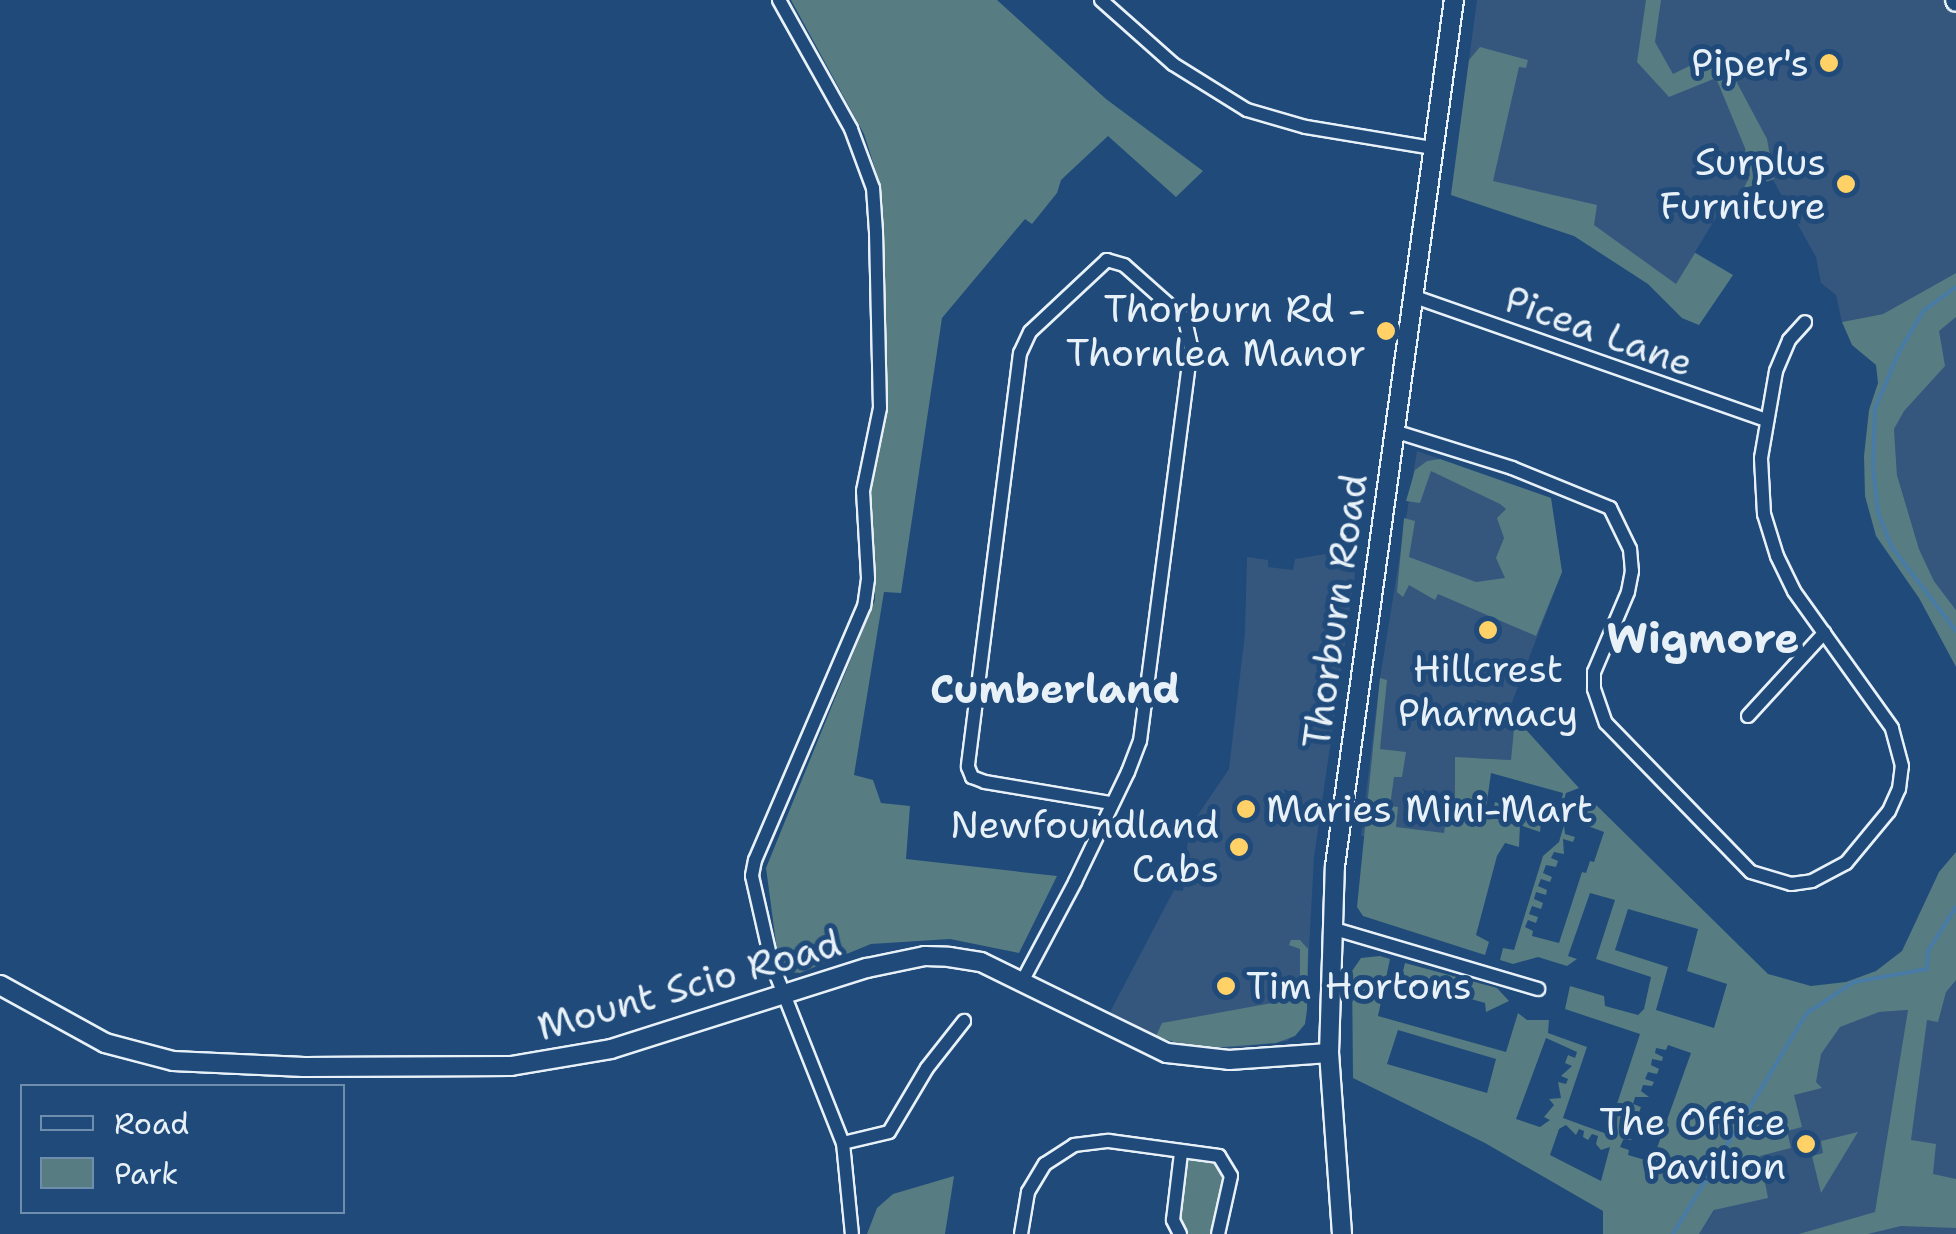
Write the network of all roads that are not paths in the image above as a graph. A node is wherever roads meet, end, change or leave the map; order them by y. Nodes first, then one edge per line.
1 (779, 0) edge
2 (1101, 0) edge
3 (1454, 0) edge
4 (1433, 148) junction
5 (1412, 296) junction
6 (1804, 322) dead end
7 (1767, 420) junction
8 (1394, 431) junction
9 (1824, 633) junction
10 (1748, 716) dead end
11 (1111, 803) junction
12 (1331, 928) junction
13 (1022, 980) junction
14 (0, 986) edge
15 (1538, 988) dead end
16 (785, 995) junction
17 (964, 1022) dead end
18 (1329, 1053) junction
19 (843, 1142) junction
20 (1181, 1153) junction
21 (852, 1234) edge
22 (1021, 1234) edge
23 (1180, 1234) edge
24 (1218, 1234) edge
25 (1342, 1234) edge

1 - 16 street
2 - 4 street
3 - 4 street, Thorburn Road
4 - 5 street, Thorburn Road
5 - 7 street, Picea Lane
5 - 8 street, Thorburn Road
6 - 7 street
7 - 9 street
8 - 9 street
8 - 12 street, Thorburn Road
9 - 10 street
11 - 11 street
11 - 13 street
12 - 15 street
12 - 18 street, Thorburn Road
13 - 16 street, Mount Scio Road
13 - 18 street, Mount Scio Road
14 - 16 street, Mount Scio Road
16 - 19 street
17 - 19 street
18 - 25 street, Thorburn Road
19 - 21 street
20 - 22 street
20 - 23 street
20 - 24 street

